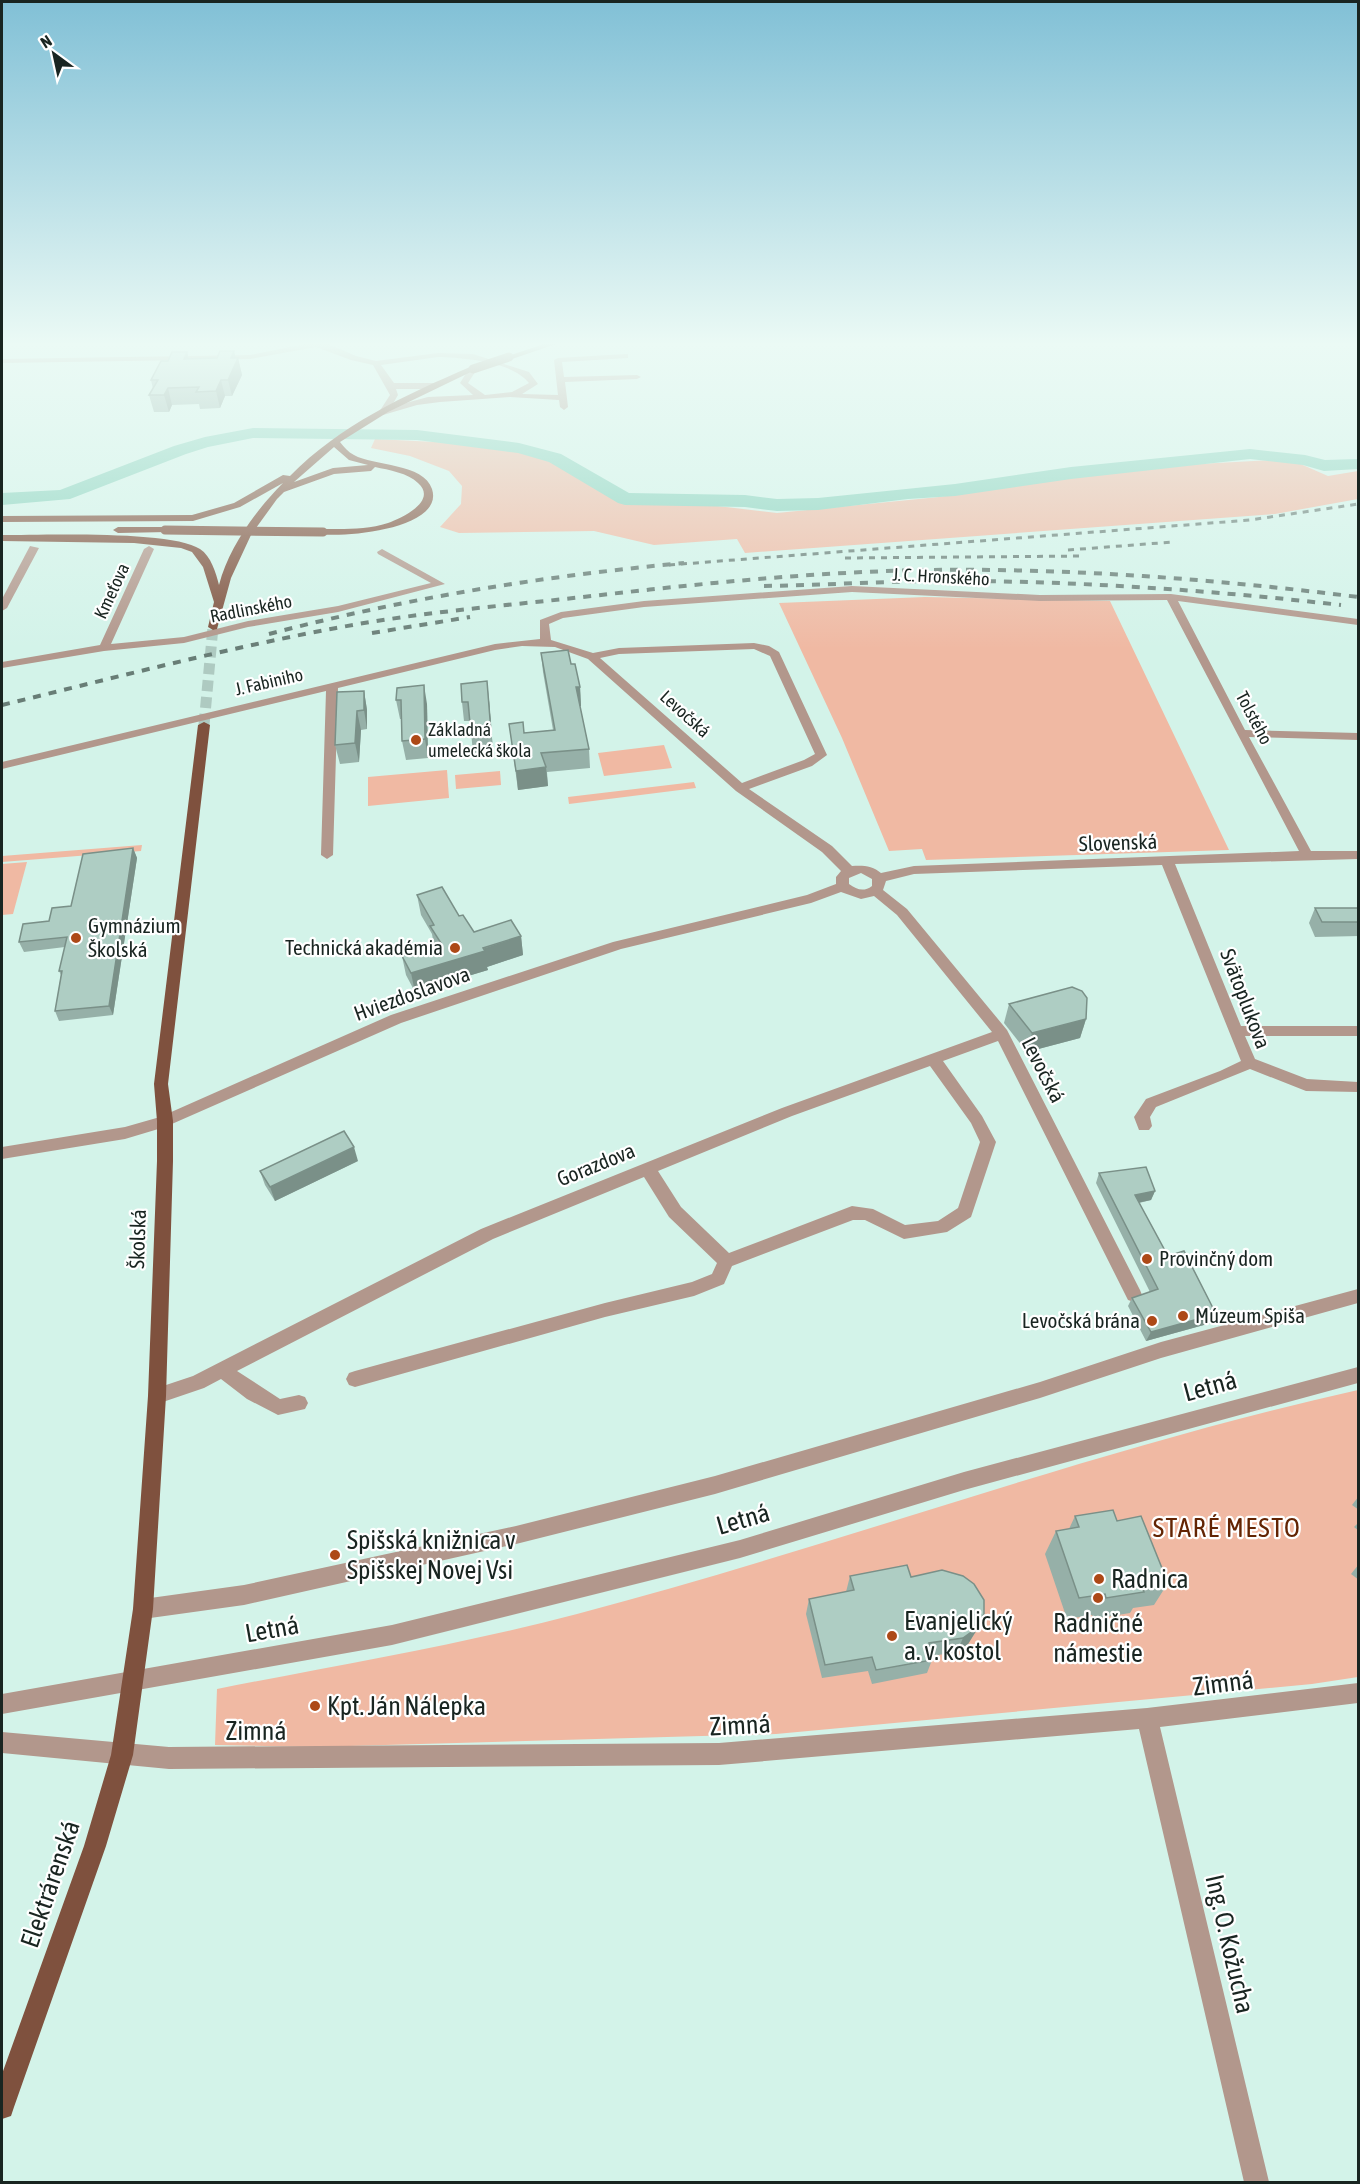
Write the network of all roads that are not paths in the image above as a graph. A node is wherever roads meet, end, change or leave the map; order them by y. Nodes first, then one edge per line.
1 (332, 445) edge
2 (339, 445) edge
3 (389, 468) junction
4 (299, 471) junction
5 (280, 490) junction
6 (2, 519) edge
7 (2, 530) edge
8 (2, 538) edge
9 (34, 548) dead end
10 (149, 549) dead end
11 (382, 552) dead end
12 (1171, 597) junction
13 (217, 600) junction
14 (2, 608) edge
15 (1359, 622) edge
16 (213, 627) tunnel mouth
17 (546, 643) junction
18 (104, 648) junction
19 (592, 657) junction
20 (2, 665) edge
21 (332, 685) junction
22 (204, 725) tunnel mouth
23 (1241, 733) junction
24 (1359, 736) edge
25 (2, 765) edge
26 (740, 788) junction
27 (327, 855) dead end
28 (1307, 855) junction
29 (1359, 855) edge
30 (1167, 861) junction
31 (849, 871) junction
32 (877, 884) junction
33 (843, 886) junction
34 (1359, 1030) edge
35 (1238, 1031) junction
36 (1002, 1034) junction
37 (933, 1059) junction
38 (1250, 1063) junction
39 (1359, 1087) edge
40 (165, 1121) junction
41 (1144, 1126) dead end
42 (2, 1153) edge
43 (648, 1169) junction
44 (726, 1261) junction
45 (1134, 1295) edge
46 (1359, 1296) edge
47 (221, 1369) junction
48 (1359, 1376) edge
49 (355, 1379) dead end
50 (157, 1396) junction
51 (298, 1403) dead end
52 (143, 1609) junction
53 (133, 1680) junction
54 (1359, 1693) edge
55 (2, 1704) edge
56 (1147, 1718) junction
57 (2, 1743) edge
58 (122, 1755) junction
59 (2, 2101) edge
60 (1257, 2182) edge

1 - 4 main road
2 - 3 main road
3 - 5 main road
3 - 7 main road, bridge
4 - 5 main road
4 - 6 main road
5 - 13 main road
8 - 13 main road
9 - 14 street
10 - 18 street, Kmeťova
11 - 18 street, Radlinského
12 - 15 street, J. C. Hronského
12 - 17 street, J. C. Hronského
12 - 23 street, Tolstého
13 - 16 main road
17 - 19 street, Levočská
17 - 21 street, J. Fabiniho
18 - 20 street, Radlinského
19 - 26 street, Levočská
19 - 26 street
21 - 25 street, J. Fabiniho
21 - 27 street
22 - 40 main road, Školská
23 - 24 street
23 - 28 street, Tolstého
26 - 31 street, Levočská
28 - 29 street, Slovenská
28 - 30 street, Slovenská
30 - 32 street, Slovenská
30 - 35 street, Svätoplukova
31 - 32 street
31 - 33 street
32 - 33 street
32 - 36 street, Levočská
33 - 40 street, Hviezdoslavova
34 - 35 street
35 - 38 street, Svätoplukova
36 - 37 street, Gorazdova
36 - 45 street, Levočská
37 - 43 street, Gorazdova
37 - 44 street
38 - 39 street
38 - 41 street, Svätoplukova
40 - 42 street, Hviezdoslavova
40 - 50 main road, Školská
43 - 44 street
43 - 47 street, Gorazdova
44 - 49 street
46 - 52 street, Letná
47 - 50 street, Gorazdova
47 - 51 street
48 - 53 street, Letná
50 - 52 main road, Školská
52 - 53 main road, Školská
53 - 55 street, Letná
53 - 58 main road, Školská
54 - 56 street, Zimná
56 - 58 street, Zimná
56 - 60 street, Ing. O. Kožucha
57 - 58 street, Zimná
58 - 59 main road, Elektrárenská

